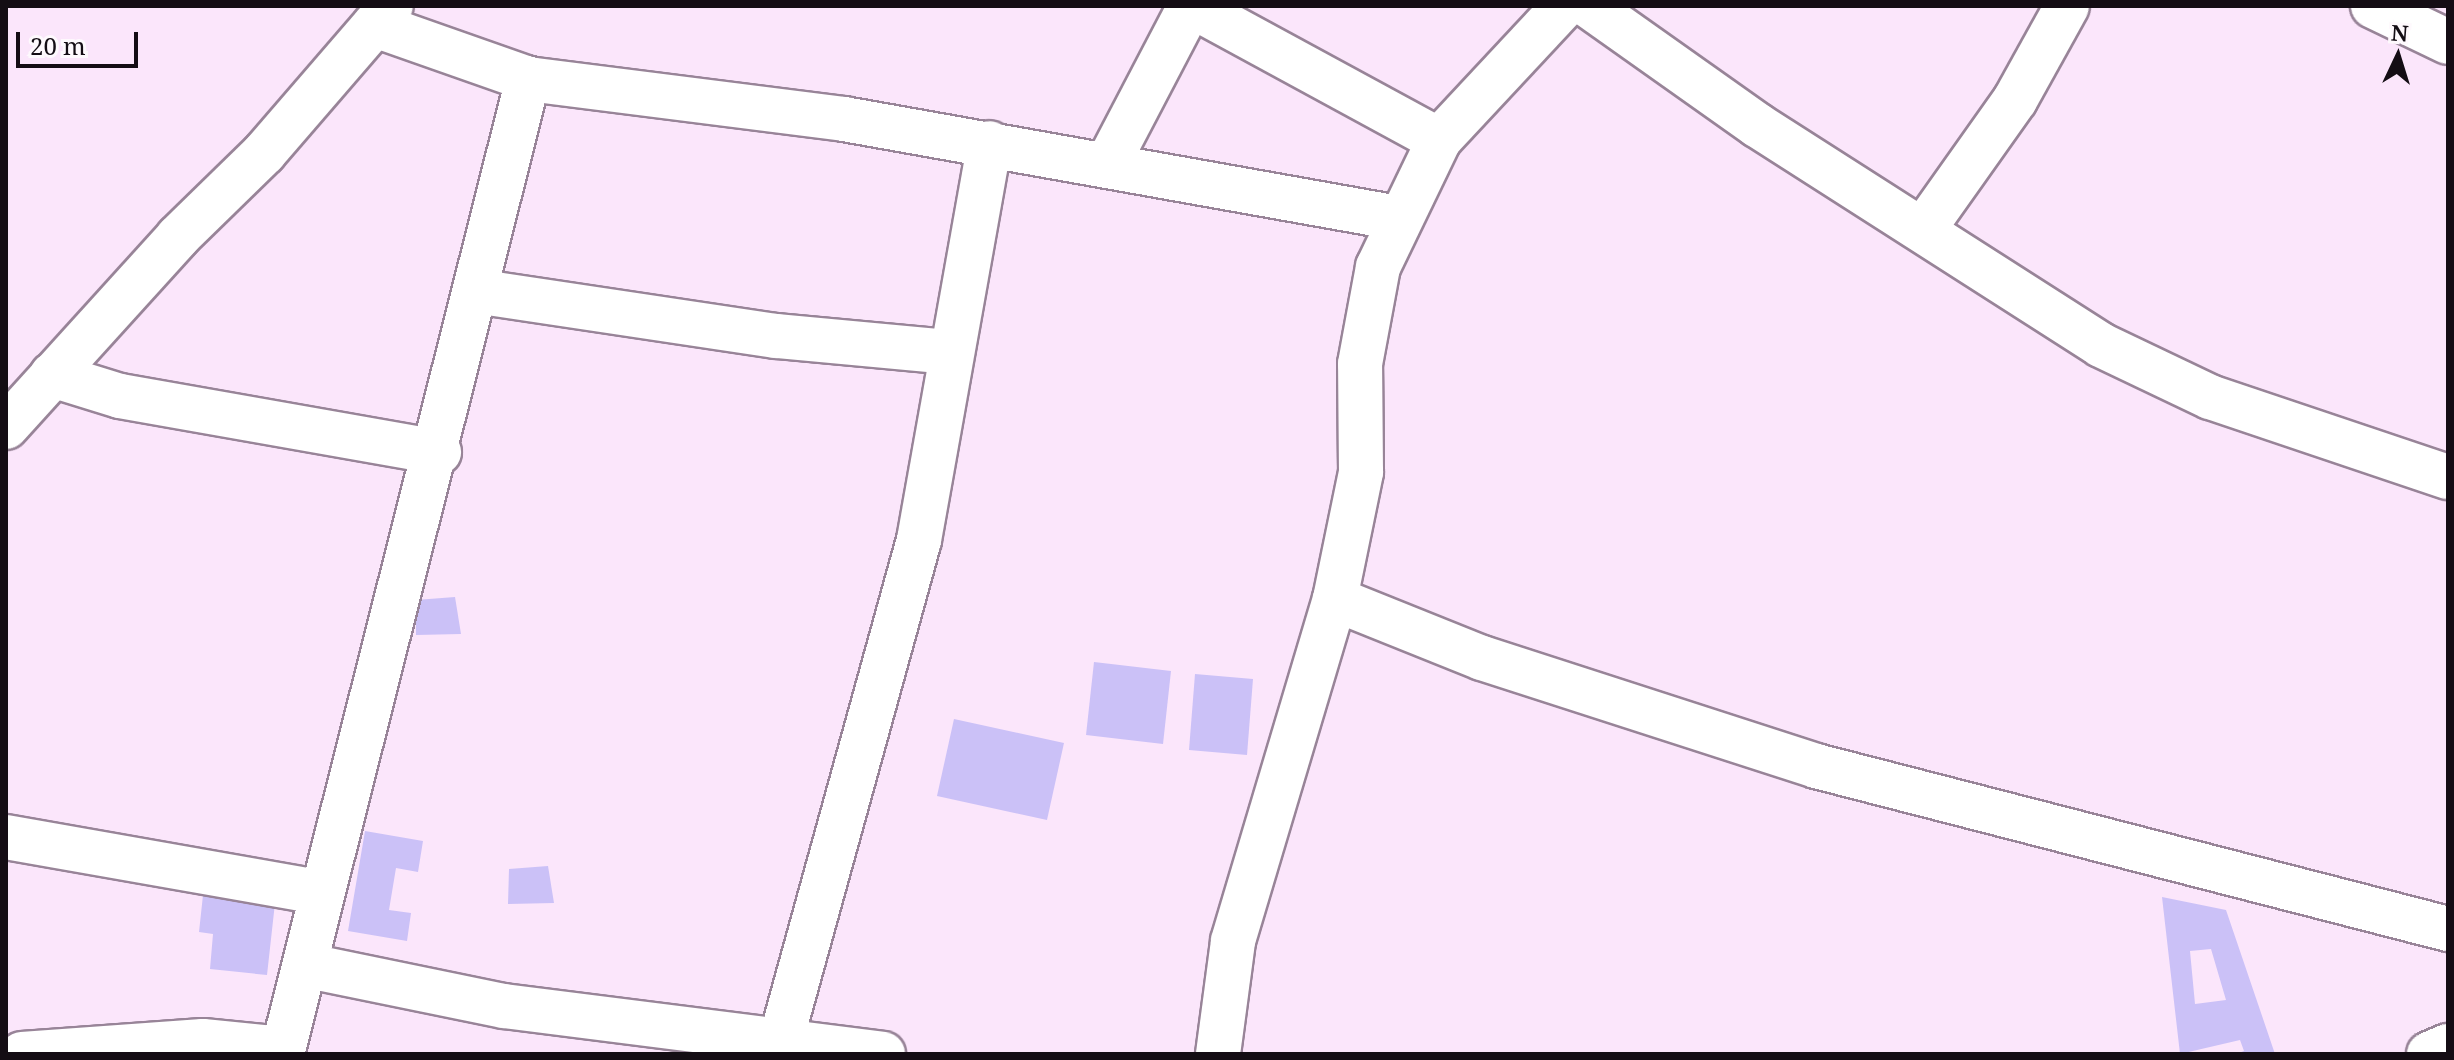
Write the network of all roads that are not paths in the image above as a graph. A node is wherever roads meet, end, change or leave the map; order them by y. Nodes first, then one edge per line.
1 (1564, 6) edge
2 (1589, 6) edge
3 (2067, 6) edge
4 (2373, 6) edge
5 (1199, 8) edge
6 (383, 16) edge
7 (2435, 26) edge
8 (528, 79) junction
9 (1439, 140) junction
10 (990, 143) junction
11 (1107, 165) junction
12 (1398, 218) junction
13 (1925, 227) junction
14 (475, 291) junction
15 (950, 352) junction
16 (52, 375) junction
17 (6, 427) edge
18 (439, 452) junction
19 (2448, 477) edge
20 (1335, 599) junction
21 (6, 837) edge
22 (317, 892) junction
23 (2448, 929) edge
24 (309, 966) junction
25 (2448, 1046) edge
26 (778, 1048) edge
27 (282, 1052) edge
28 (22, 1054) edge
29 (883, 1054) edge
30 (1218, 1054) edge
31 (2429, 1054) edge

1 - 9 street
2 - 13 street
3 - 13 street
4 - 7 street
5 - 9 street
5 - 11 street
6 - 8 street
6 - 16 street
8 - 10 street
8 - 14 street
9 - 12 street
10 - 11 street
10 - 15 street
11 - 12 street
12 - 20 street
13 - 19 street
14 - 15 street
14 - 18 street
15 - 26 street
16 - 17 street
16 - 18 street
18 - 22 street
20 - 23 street
20 - 30 street
21 - 22 street
22 - 24 street
24 - 26 street
24 - 27 street
25 - 31 street
26 - 29 street
27 - 28 street

